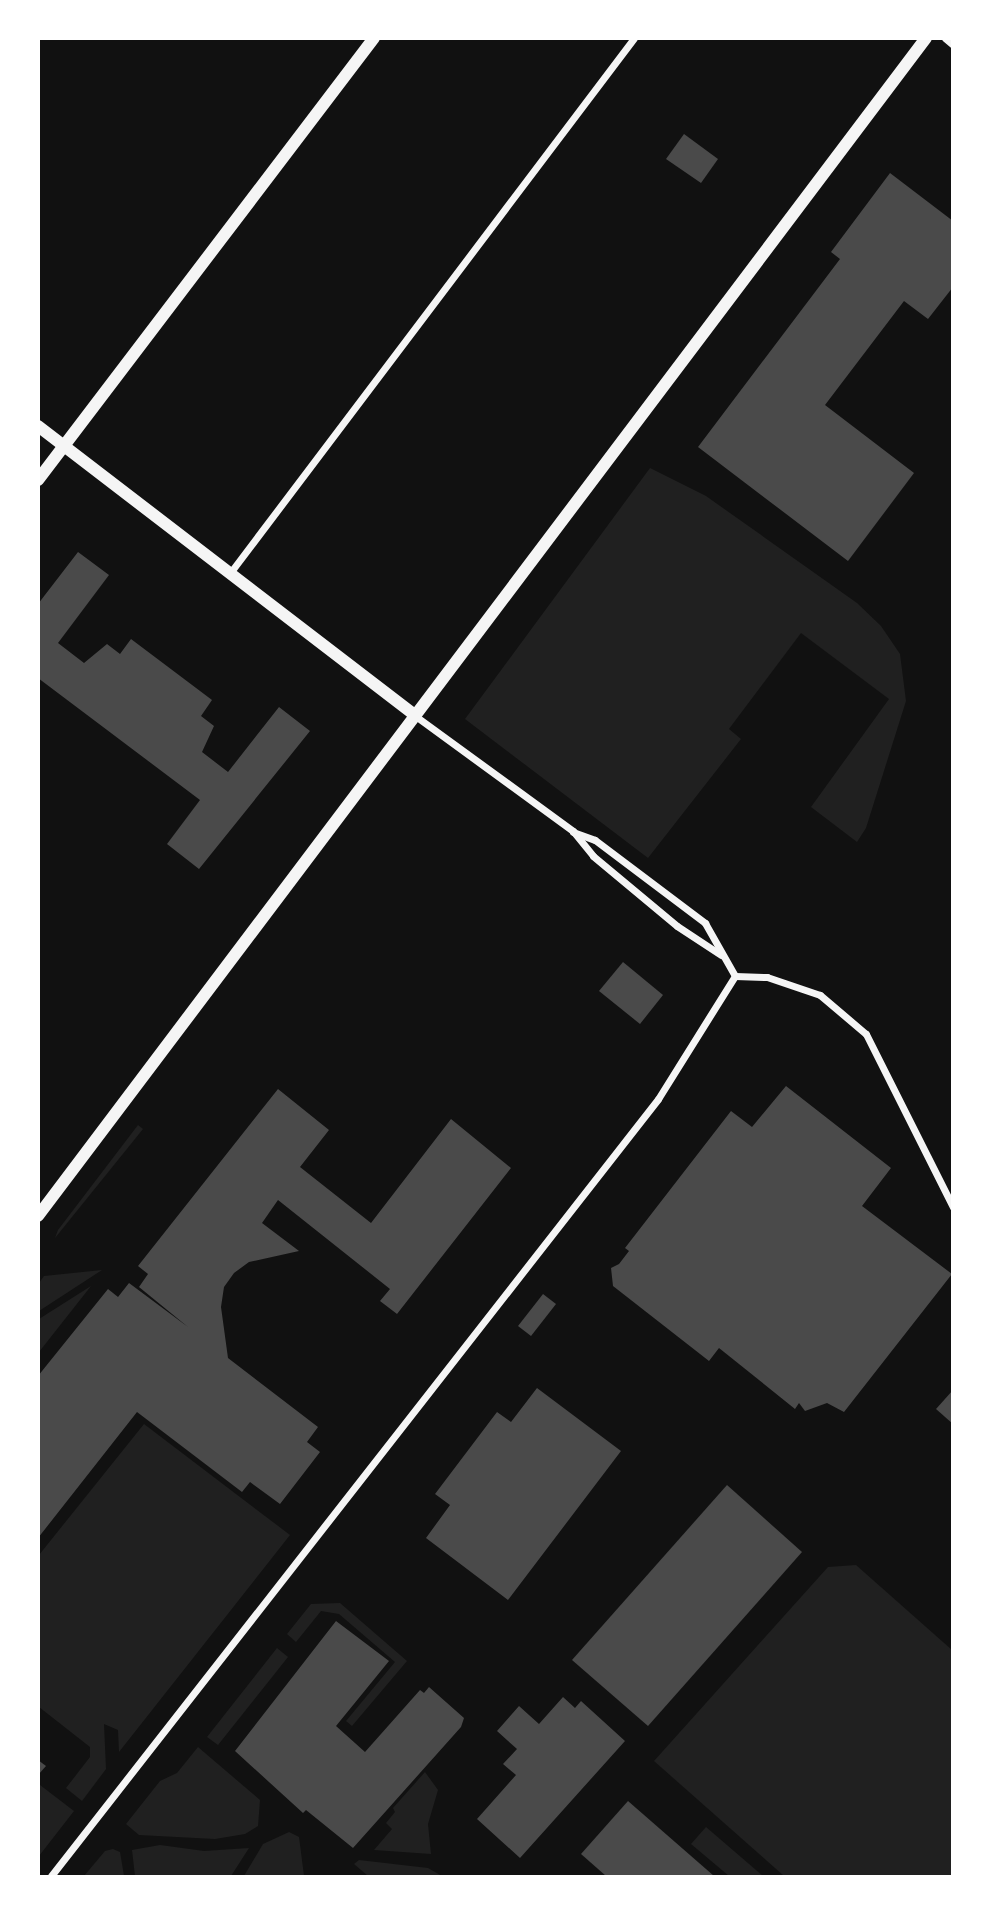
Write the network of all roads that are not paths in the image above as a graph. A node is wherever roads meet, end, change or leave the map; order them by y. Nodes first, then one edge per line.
1 (374, 38) edge
2 (634, 38) edge
3 (926, 38) edge
4 (945, 38) edge
5 (953, 45) edge
6 (38, 426) edge
7 (64, 446) junction
8 (38, 480) edge
9 (229, 573) junction
10 (414, 714) junction
11 (573, 831) junction
12 (721, 955) junction
13 (735, 976) junction
14 (953, 1207) edge
15 (38, 1216) edge
16 (51, 1877) edge

1 - 7 street
2 - 9 street
3 - 10 street
4 - 5 street
6 - 7 street
7 - 8 street
7 - 9 street
9 - 10 street
10 - 11 street
10 - 15 street
11 - 12 street
11 - 12 street
12 - 13 street
13 - 14 street
13 - 16 street

